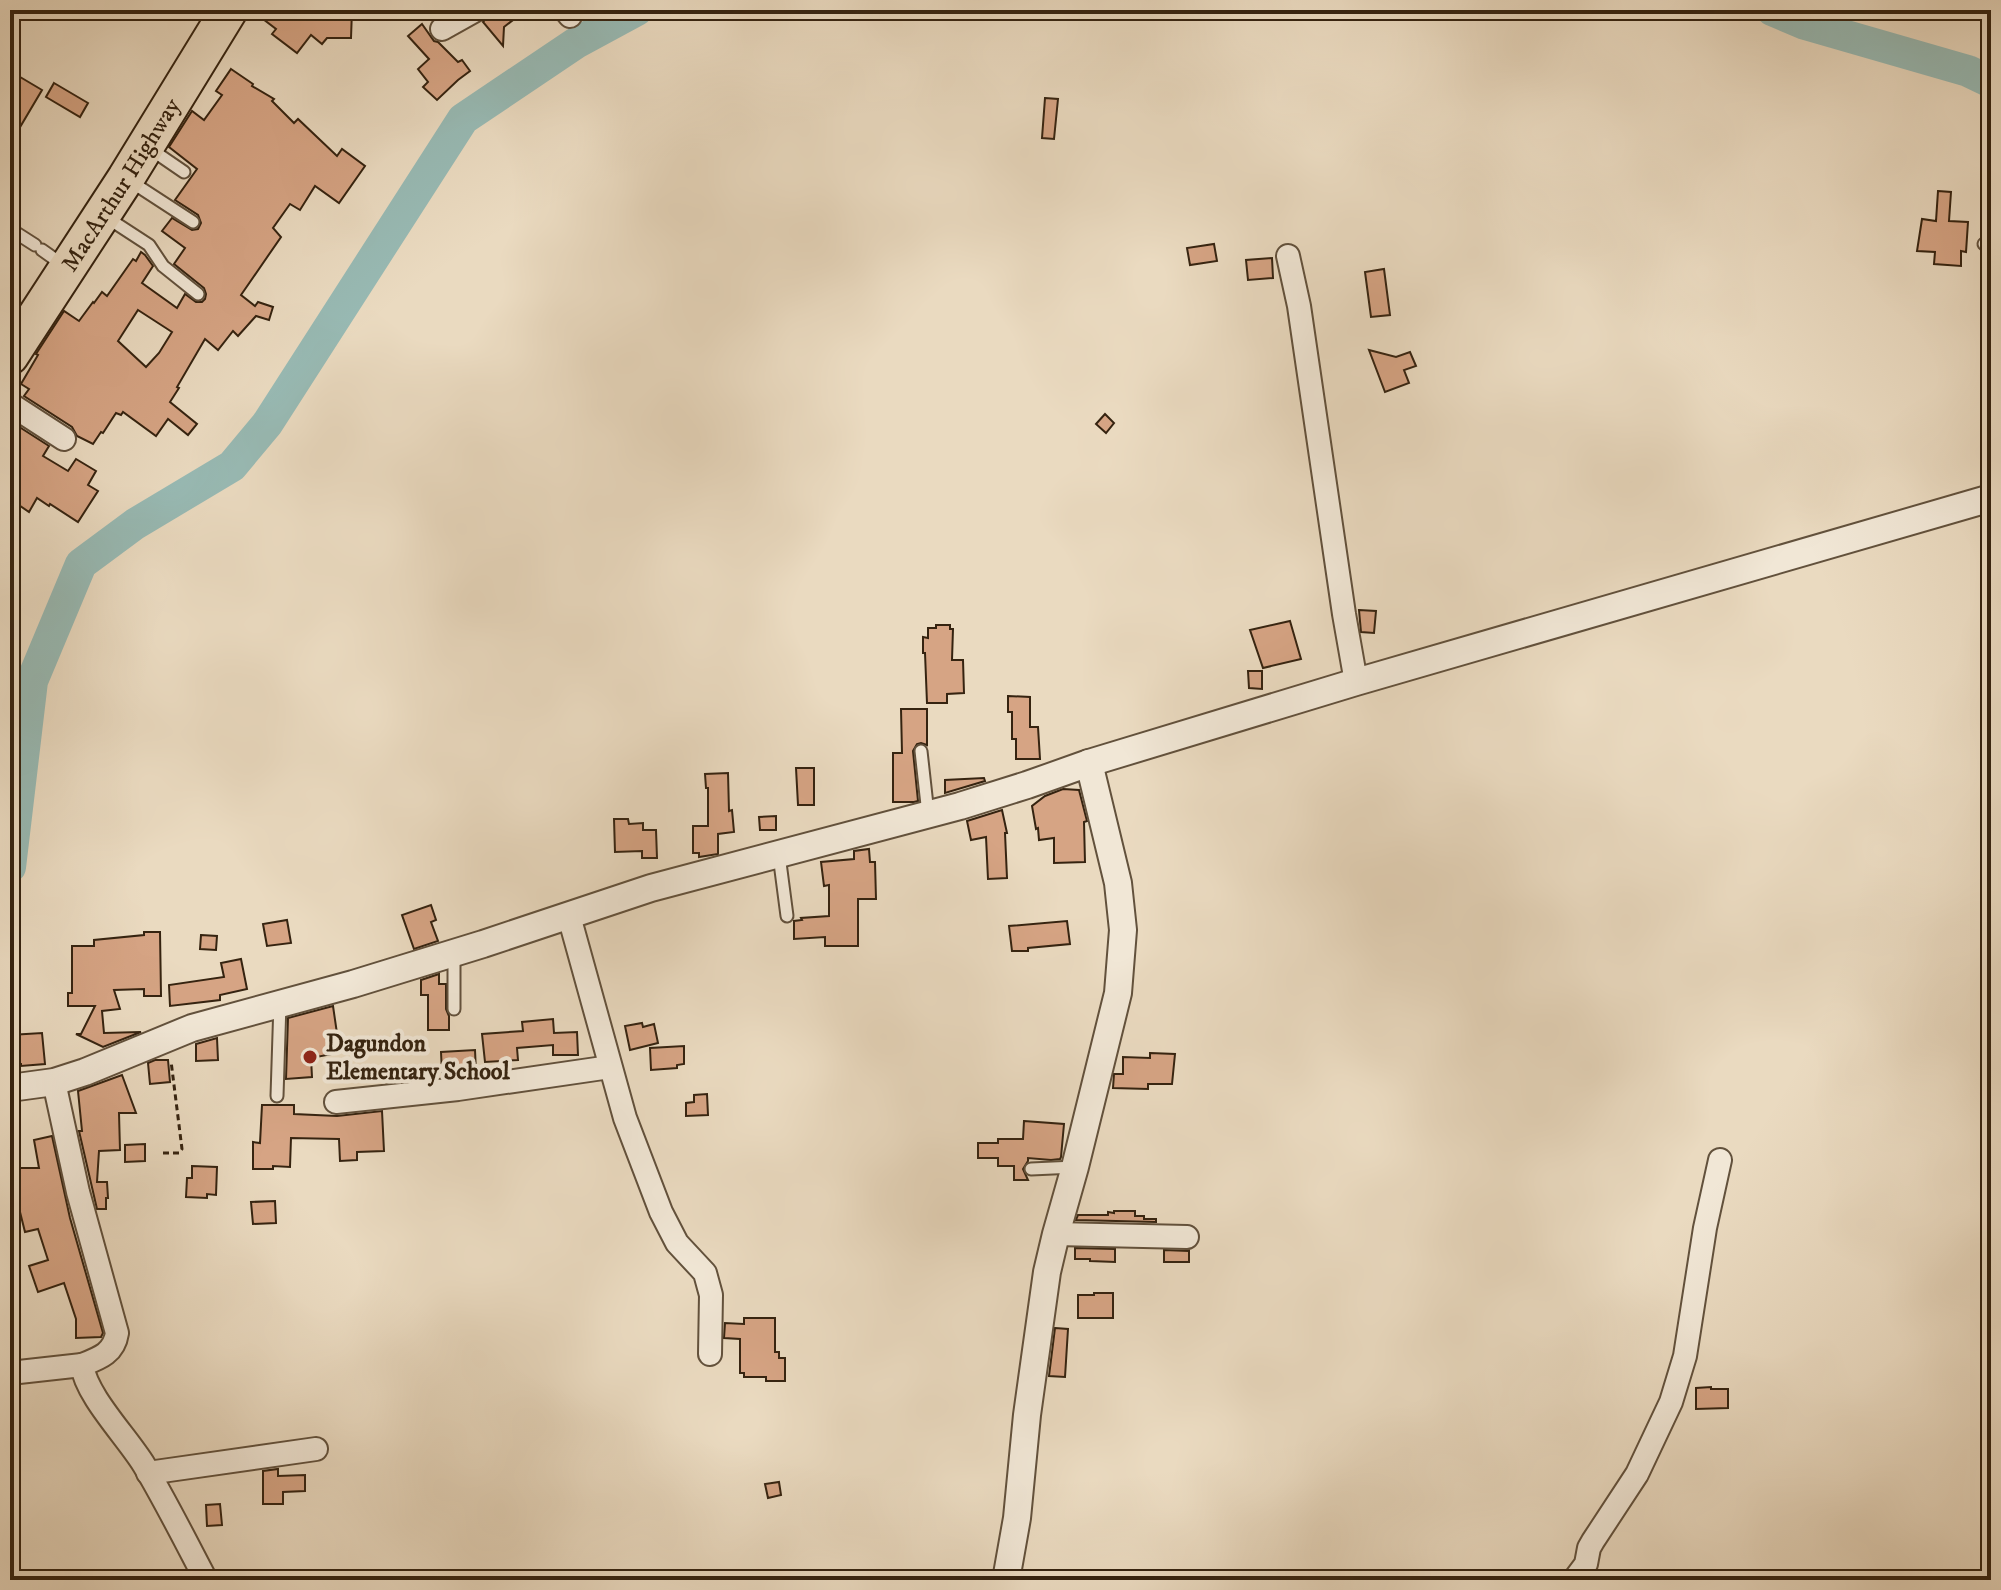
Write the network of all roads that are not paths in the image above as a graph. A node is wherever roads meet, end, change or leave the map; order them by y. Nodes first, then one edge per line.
1 (229, 10) edge
2 (476, 10) edge
3 (442, 29) dead end
4 (145, 145) junction
5 (184, 172) dead end
6 (126, 178) junction
7 (102, 214) junction
8 (193, 222) dead end
9 (10, 229) edge
10 (48, 254) junction
11 (1288, 256) dead end
12 (198, 294) dead end
13 (10, 356) edge
14 (10, 404) edge
15 (64, 439) dead end
16 (1991, 498) edge
17 (1356, 682) junction
18 (921, 751) dead end
19 (1089, 763) junction
20 (928, 814) junction
21 (779, 854) junction
22 (569, 916) junction
23 (787, 916) dead end
24 (454, 953) junction
25 (280, 1002) junction
26 (454, 1009) dead end
27 (610, 1067) junction
28 (54, 1082) junction
29 (10, 1088) edge
30 (277, 1096) dead end
31 (336, 1102) dead end
32 (1720, 1160) dead end
33 (1075, 1167) junction
34 (1031, 1169) dead end
35 (1056, 1234) junction
36 (1187, 1237) dead end
37 (710, 1354) dead end
38 (82, 1365) junction
39 (10, 1373) edge
40 (316, 1449) dead end
41 (148, 1473) junction
42 (206, 1580) edge
43 (1006, 1580) edge
44 (1574, 1580) edge

1 - 4 highway, MacArthur Highway
2 - 3 street
4 - 5 lane
4 - 6 highway, MacArthur Highway
6 - 7 highway, MacArthur Highway
6 - 8 lane
7 - 10 highway, MacArthur Highway
7 - 12 lane
9 - 10 lane
10 - 13 highway, MacArthur Highway
11 - 17 street
14 - 15 street
16 - 17 street
17 - 19 street
18 - 20 lane
19 - 20 street
19 - 33 street
20 - 21 street
21 - 22 street
21 - 23 lane
22 - 24 street
22 - 27 street
24 - 25 street
24 - 26 lane
25 - 28 street
25 - 30 lane
27 - 31 street
27 - 37 street
28 - 29 street
28 - 38 street
32 - 44 street
33 - 34 lane
33 - 35 street
35 - 36 street
35 - 43 street
38 - 39 street
38 - 41 street
40 - 41 street
41 - 42 street

